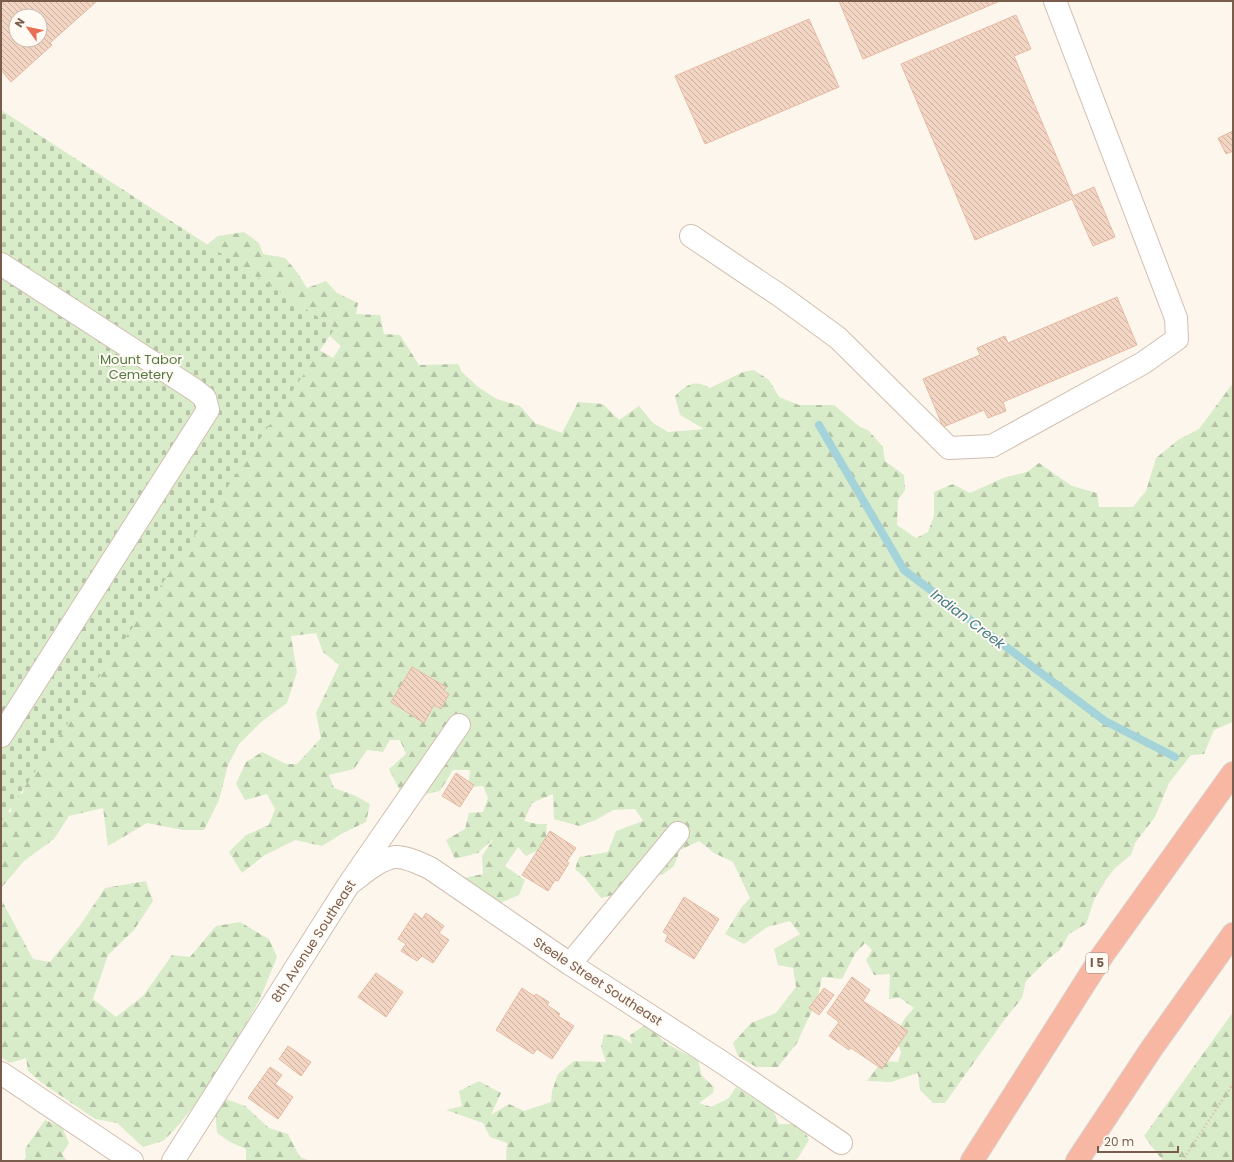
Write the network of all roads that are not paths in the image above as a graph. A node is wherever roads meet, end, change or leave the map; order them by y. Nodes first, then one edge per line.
1 (1055, 1) edge
2 (691, 236) dead end
3 (1, 264) edge
4 (460, 725) dead end
5 (1, 736) edge
6 (1233, 773) edge
7 (678, 833) dead end
8 (349, 884) junction
9 (1233, 934) edge
10 (570, 964) junction
11 (1, 1073) edge
12 (841, 1143) dead end
13 (132, 1161) edge
14 (173, 1161) edge
15 (972, 1161) edge
16 (1077, 1161) edge

1 - 2 street
3 - 5 street
4 - 8 street, 8th Avenue Southeast
6 - 15 highway, I 5
7 - 10 street
8 - 10 street, Steele Street Southeast
8 - 14 street, 8th Avenue Southeast
9 - 16 highway
10 - 12 street, Steele Street Southeast
11 - 13 street

